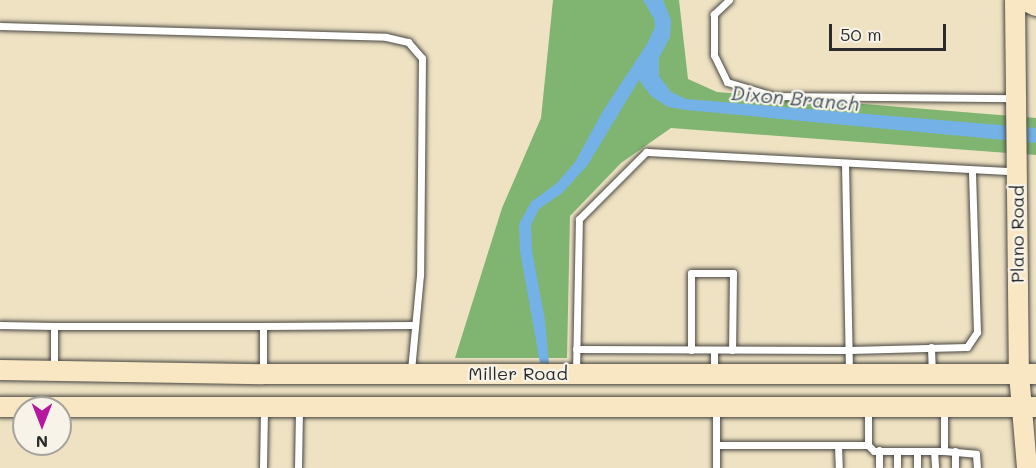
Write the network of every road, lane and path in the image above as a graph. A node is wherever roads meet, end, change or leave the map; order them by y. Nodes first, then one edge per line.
1 (729, 0) edge
2 (1015, 0) edge
3 (1024, 0) edge
4 (1036, 6) edge
5 (0, 26) edge
6 (1016, 98) junction
7 (845, 163) junction
8 (972, 170) junction
9 (1017, 171) junction
10 (414, 324) junction
11 (0, 326) edge
12 (54, 326) junction
13 (263, 326) junction
14 (931, 347) junction
15 (576, 349) junction
16 (691, 350) junction
17 (714, 350) junction
18 (732, 350) junction
19 (849, 350) junction
20 (0, 370) edge
21 (54, 371) junction
22 (411, 373) junction
23 (576, 373) junction
24 (932, 373) junction
25 (264, 374) junction
26 (849, 374) junction
27 (1027, 374) edge
28 (715, 375) junction
29 (0, 406) edge
30 (264, 407) junction
31 (299, 407) junction
32 (868, 407) junction
33 (944, 407) junction
34 (1028, 407) edge
35 (716, 408) junction
36 (716, 445) junction
37 (838, 445) junction
38 (868, 445) junction
39 (879, 450) junction
40 (897, 451) junction
41 (917, 451) junction
42 (934, 451) junction
43 (944, 451) junction
44 (955, 451) junction
45 (879, 466) dead end
46 (897, 466) dead end
47 (917, 466) dead end
48 (934, 467) edge
49 (955, 467) edge
50 (262, 468) edge
51 (298, 468) edge
52 (716, 468) edge
53 (839, 468) edge
54 (977, 468) edge
55 (1027, 468) edge

1 - 6 lane
2 - 6 main road, Plano Road
3 - 4 main road
5 - 10 lane
6 - 9 main road, Plano Road
7 - 8 lane
7 - 15 lane
7 - 19 lane
8 - 9 lane
8 - 14 lane
9 - 27 main road, Plano Road
10 - 13 lane
10 - 22 lane
11 - 12 lane
12 - 13 lane
12 - 21 lane
13 - 25 lane
14 - 19 lane
14 - 24 lane
15 - 16 lane
15 - 23 lane
16 - 17 lane
16 - 18 lane
17 - 18 lane
17 - 28 lane
18 - 19 lane
19 - 26 lane
20 - 21 main road, Miller Road
21 - 25 main road, Miller Road
22 - 23 main road, Miller Road
22 - 25 main road, Miller Road
23 - 28 main road, Miller Road
24 - 26 main road, Miller Road
24 - 27 main road, Miller Road
25 - 30 main road
26 - 28 main road, Miller Road
27 - 34 main road, Plano Road
28 - 35 main road
29 - 30 main road, Miller Road
30 - 31 main road, Miller Road
30 - 50 lane
31 - 35 main road, Miller Road
31 - 51 lane
32 - 33 main road, Miller Road
32 - 35 main road, Miller Road
32 - 38 lane
33 - 34 main road, Miller Road
33 - 43 lane
34 - 55 main road, Plano Road
35 - 36 lane
36 - 37 lane
36 - 52 lane
37 - 38 lane
37 - 53 lane
38 - 39 lane
39 - 40 lane
39 - 45 lane
40 - 41 lane
40 - 46 lane
41 - 42 lane
41 - 47 lane
42 - 43 lane
42 - 48 lane
43 - 44 lane
44 - 49 lane
44 - 54 lane

